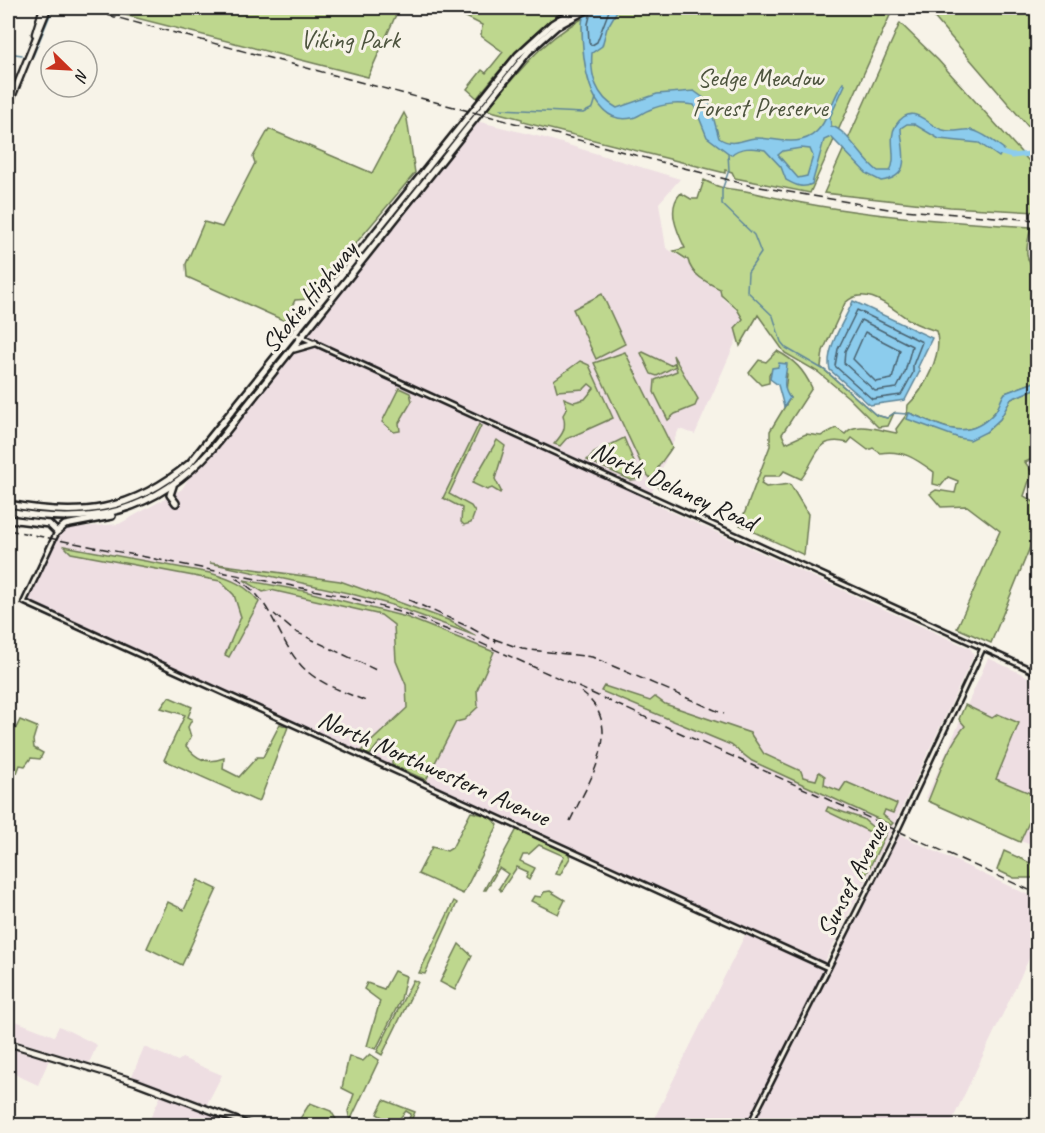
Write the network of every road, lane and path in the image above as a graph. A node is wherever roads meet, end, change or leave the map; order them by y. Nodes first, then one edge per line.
1 (43, 8) edge
2 (48, 8) edge
3 (590, 8) edge
4 (578, 9) edge
5 (35, 34) junction
6 (8, 107) edge
7 (295, 334) junction
8 (302, 337) junction
9 (315, 343) junction
10 (290, 351) junction
11 (173, 485) junction
12 (8, 502) edge
13 (176, 502) dead end
14 (135, 506) junction
15 (8, 515) edge
16 (57, 532) junction
17 (982, 648) junction
18 (1038, 673) edge
19 (828, 968) junction
20 (8, 1043) edge
21 (252, 1125) edge
22 (749, 1125) edge

1 - 5 main road
2 - 5 main road
3 - 4 highway, Skokie Highway
4 - 7 highway, Skokie Highway
4 - 8 highway, Skokie Highway
5 - 6 main road
7 - 8 street, North Delaney Road
7 - 12 highway, Skokie Highway
8 - 9 street, North Delaney Road
8 - 10 highway, Skokie Highway
9 - 10 highway
9 - 17 street, North Delaney Road
10 - 11 highway, Skokie Highway
11 - 13 highway
11 - 14 highway, Skokie Highway
14 - 15 highway, Skokie Highway
14 - 16 highway
15 - 16 highway
16 - 19 street, North Northwestern Avenue
17 - 18 street, North Delaney Road
17 - 19 street, Sunset Avenue
19 - 22 street, Sunset Avenue
20 - 21 main road

